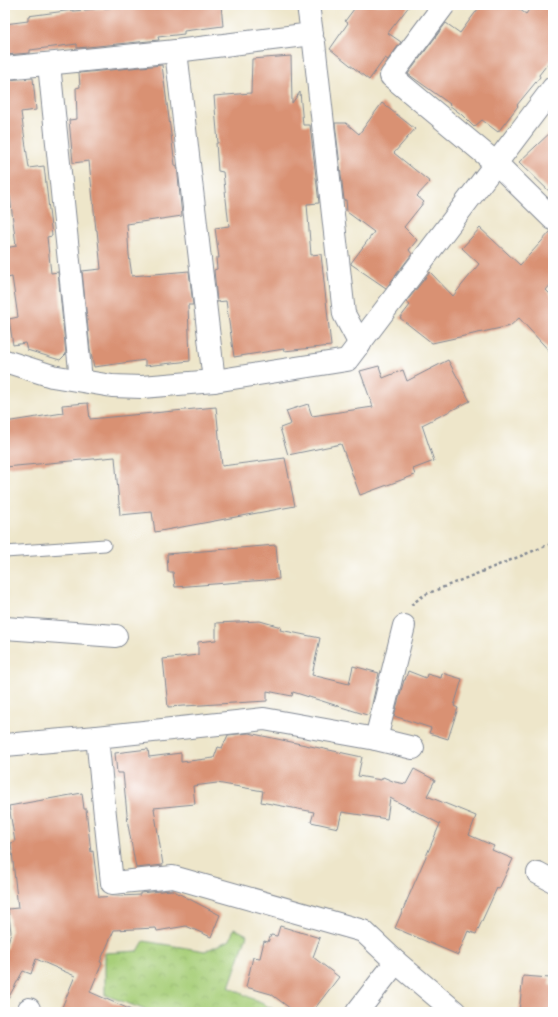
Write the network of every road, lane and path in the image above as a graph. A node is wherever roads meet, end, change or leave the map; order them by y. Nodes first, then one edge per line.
1 (308, 5) edge
2 (444, 5) edge
3 (314, 43) dead end
4 (176, 51) junction
5 (49, 64) junction
6 (5, 68) edge
7 (553, 88) edge
8 (497, 164) junction
9 (553, 219) edge
10 (360, 344) junction
11 (5, 361) edge
12 (81, 380) junction
13 (214, 381) junction
14 (553, 543) edge
15 (106, 545) dead end
16 (5, 552) edge
17 (404, 626) joint
18 (5, 628) edge
19 (116, 636) dead end
20 (96, 737) junction
21 (376, 739) junction
22 (5, 745) edge
23 (413, 748) dead end
24 (396, 962) junction
25 (357, 1012) edge
26 (455, 1012) edge

1 - 4 street
2 - 8 street
3 - 10 street
4 - 5 street
4 - 13 street
5 - 6 street
5 - 12 street
7 - 8 street
8 - 9 street
8 - 10 street
10 - 13 street
11 - 12 street
12 - 13 street
14 - 17 path
15 - 16 lane
17 - 21 street
18 - 19 street
20 - 21 street
20 - 22 street
20 - 24 street
21 - 23 street
24 - 25 street
24 - 26 street

